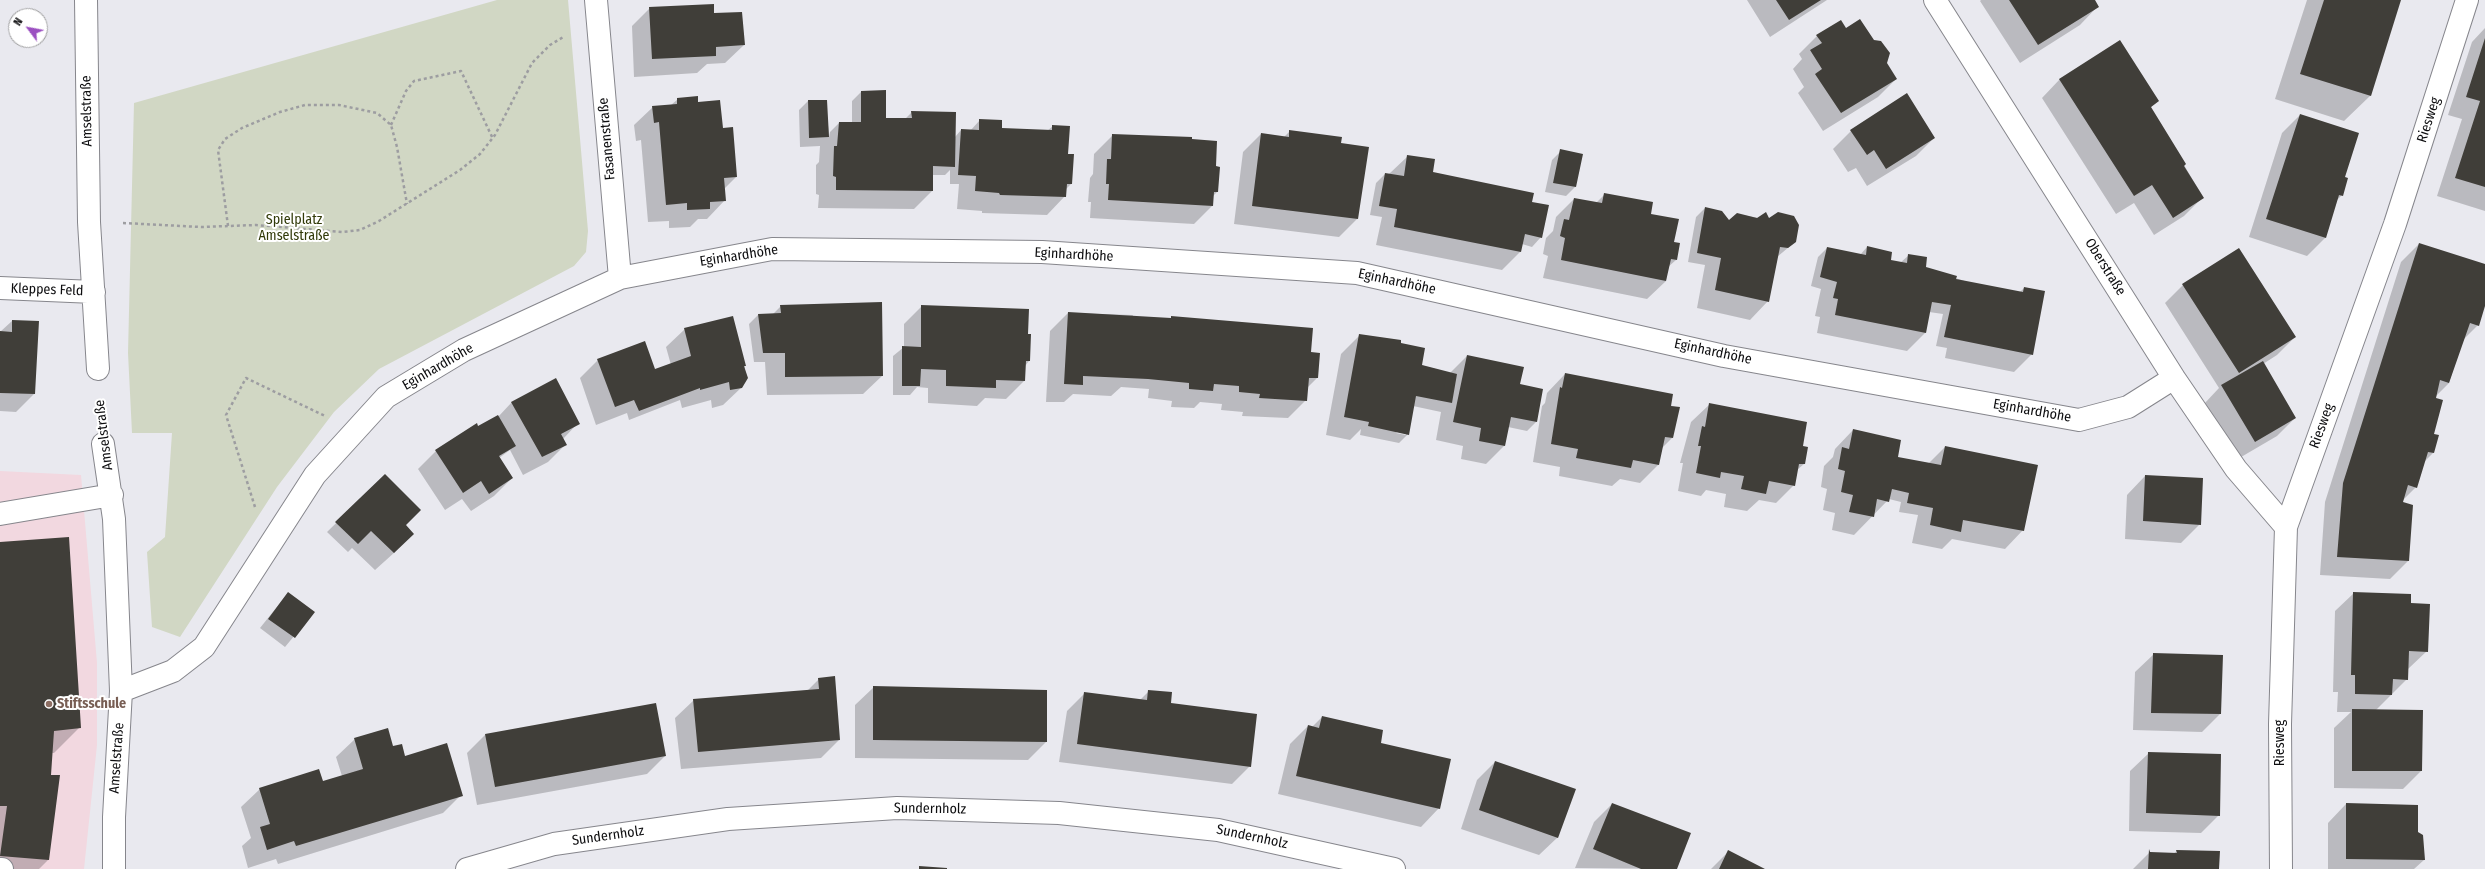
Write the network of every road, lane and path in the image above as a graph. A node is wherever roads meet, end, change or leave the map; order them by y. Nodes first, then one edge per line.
1 (86, 0) edge
2 (596, 0) edge
3 (1935, 0) edge
4 (2467, 0) edge
5 (597, 29) junction
6 (391, 125) junction
7 (493, 139) junction
8 (407, 204) junction
9 (88, 222) junction
10 (228, 226) junction
11 (620, 278) junction
12 (0, 288) edge
13 (94, 292) junction
14 (98, 369) joint
15 (2174, 378) junction
16 (355, 431) junction
17 (103, 444) joint
18 (112, 495) junction
19 (0, 514) edge
20 (2286, 527) junction
21 (268, 548) junction
22 (121, 691) junction
23 (114, 869) edge
24 (467, 869) edge
25 (1394, 869) edge
26 (2281, 869) edge

1 - 9 street, Amselstraße
2 - 5 street, Fasanenstraße
3 - 15 street, Oberstraße
4 - 20 street, Riesweg
5 - 7 path
5 - 11 street, Fasanenstraße
6 - 7 path
6 - 8 path
6 - 10 path
7 - 8 path
8 - 10 path
9 - 10 path
9 - 13 street, Amselstraße
11 - 15 street, Eginhardhöhe
11 - 16 street, Eginhardhöhe
12 - 13 street, Kleppes Feld
13 - 14 street, Amselstraße
14 - 17 path, Amselstraße
15 - 20 street, Oberstraße
16 - 21 street, Eginhardhöhe
16 - 21 path
17 - 18 street, Amselstraße
18 - 19 street
18 - 22 street, Amselstraße
20 - 26 street, Riesweg
21 - 22 street, Eginhardhöhe
22 - 23 street, Amselstraße
24 - 25 street, Sundernholz

